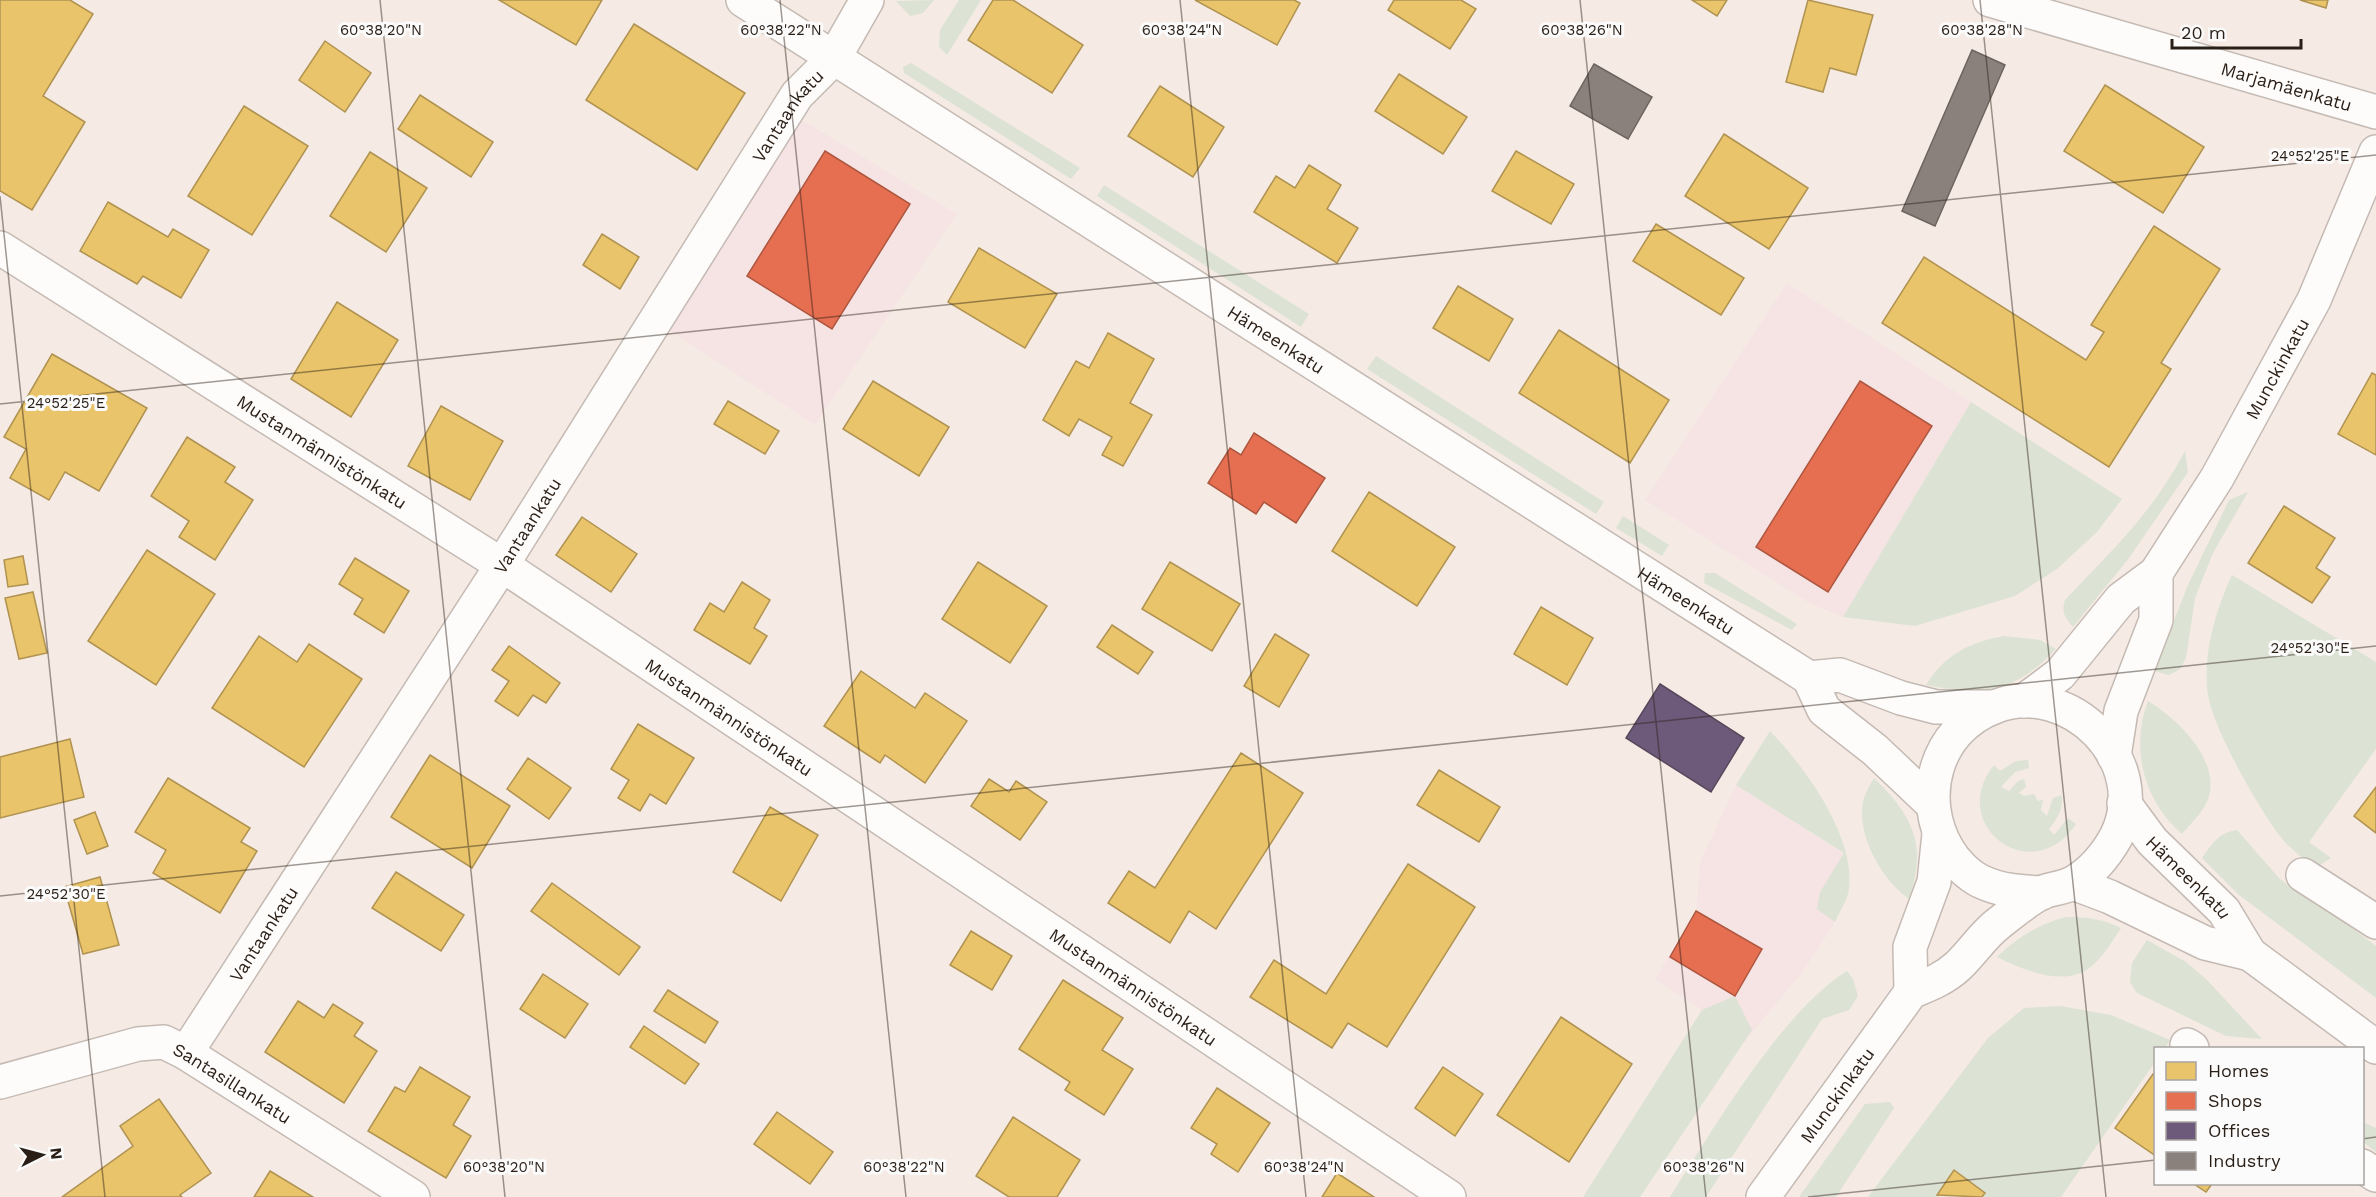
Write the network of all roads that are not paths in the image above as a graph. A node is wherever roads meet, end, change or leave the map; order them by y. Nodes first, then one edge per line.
1 (742, 0) edge
2 (867, 0) edge
3 (1990, 0) edge
4 (834, 58) junction
5 (2376, 112) edge
6 (2376, 152) edge
7 (0, 248) edge
8 (502, 565) junction
9 (2156, 573) junction
10 (1809, 678) junction
11 (2009, 704) junction
12 (2114, 756) junction
13 (2124, 803) junction
14 (1935, 819) junction
15 (2303, 875) dead end
16 (2073, 883) junction
17 (2042, 893) junction
18 (2376, 922) edge
19 (2250, 954) junction
20 (1911, 992) junction
21 (2376, 1046) edge
22 (186, 1053) junction
23 (0, 1082) edge
24 (413, 1197) edge
25 (1449, 1197) edge
26 (1763, 1197) edge

1 - 4 street, Hämeenkatu
2 - 4 street, Vantaankatu
3 - 5 street, Marjamäenkatu
4 - 8 street, Vantaankatu
4 - 10 street, Hämeenkatu
6 - 9 street, Munckinkatu
7 - 8 street, Mustanmännistönkatu
8 - 22 street, Vantaankatu
8 - 25 street, Mustanmännistönkatu
9 - 11 street, Munckinkatu
9 - 12 street
10 - 11 street
10 - 14 street
11 - 12 street
11 - 14 street
12 - 13 street
13 - 16 street
13 - 19 street, Hämeenkatu
14 - 17 street
14 - 20 street
15 - 18 street
16 - 17 street
16 - 19 street, Hämeenkatu
17 - 20 street
19 - 21 street, Hämeenkatu
20 - 26 street, Munckinkatu
22 - 23 street, Santasillankatu
22 - 24 street, Santasillankatu

